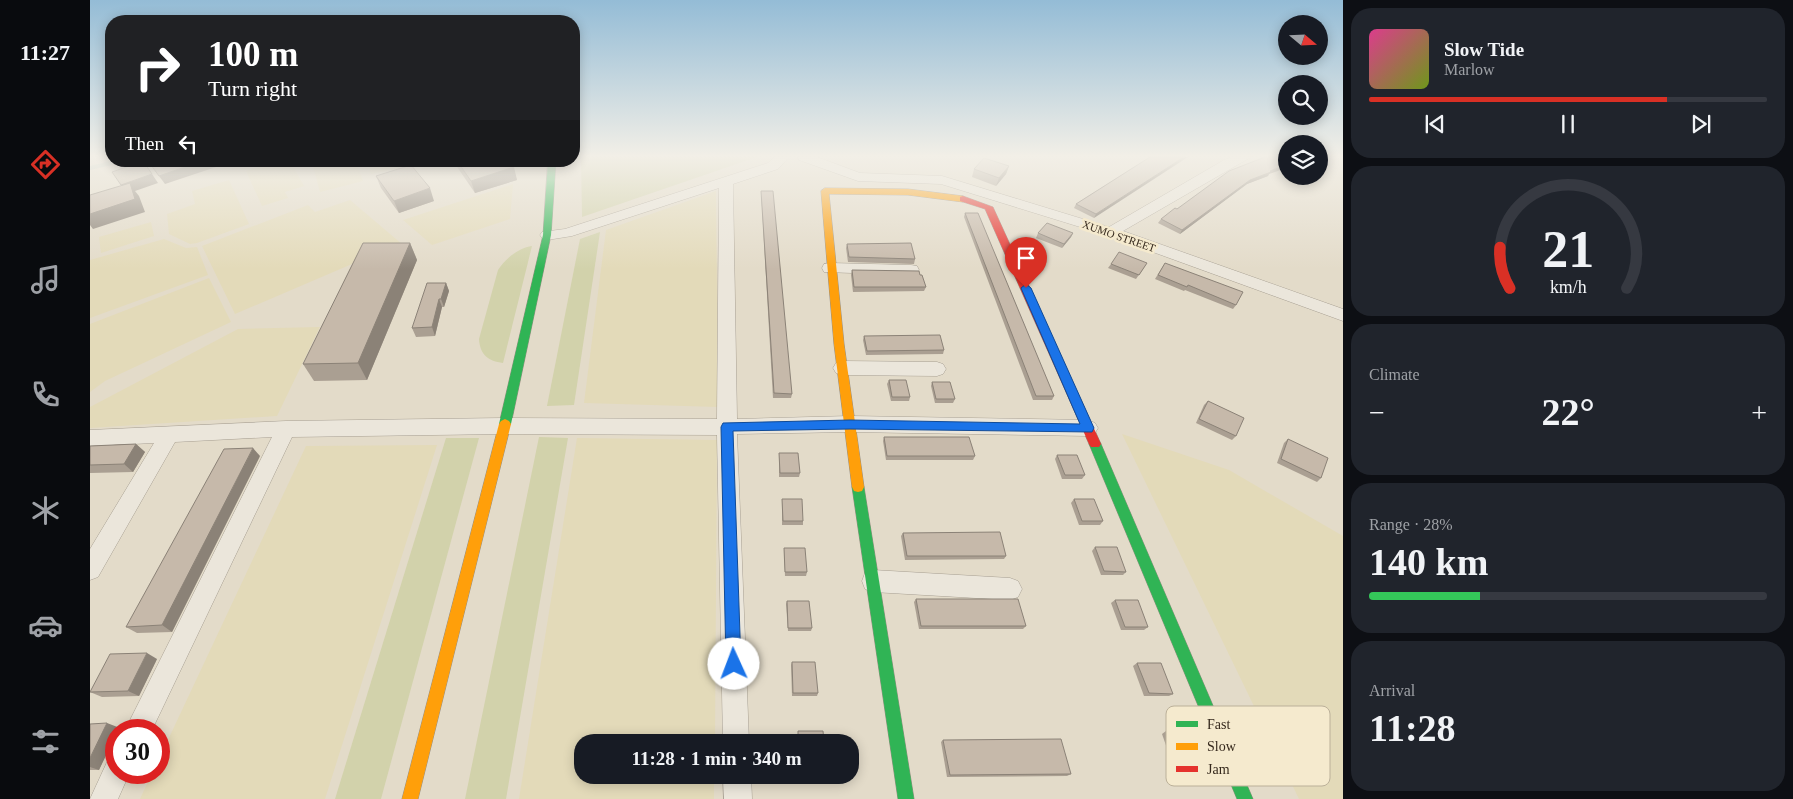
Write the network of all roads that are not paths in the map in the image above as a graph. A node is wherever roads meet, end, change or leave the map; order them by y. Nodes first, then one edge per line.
1 (550, 194) edge
2 (687, 194) edge
3 (726, 194) edge
4 (825, 194) edge
5 (945, 194) edge
6 (988, 194) edge
7 (1175, 194) edge
8 (1111, 232) junction
9 (547, 235) junction
10 (830, 268) junction
11 (911, 270) edge
12 (1343, 315) edge
13 (842, 368) junction
14 (937, 369) dead end
15 (850, 424) junction
16 (503, 426) junction
17 (727, 427) junction
18 (1088, 428) junction
19 (286, 429) junction
20 (168, 436) junction
21 (90, 438) edge
22 (90, 570) edge
23 (873, 581) junction
24 (1010, 589) dead end
25 (1206, 706) edge
26 (143, 719) edge
27 (736, 734) edge
28 (111, 784) edge
29 (737, 784) edge
30 (1239, 786) edge
31 (104, 799) edge
32 (410, 799) edge
33 (738, 799) edge
34 (906, 799) edge
35 (1245, 799) edge

1 - 9 street
2 - 9 street
3 - 17 street
4 - 10 street
5 - 18 street
6 - 8 street, XUMO STREET
7 - 8 street
8 - 12 street, XUMO STREET
9 - 16 street
10 - 11 street
10 - 13 street
13 - 14 street
13 - 15 street
15 - 17 street
15 - 18 street
15 - 23 street
16 - 17 street
16 - 19 street
16 - 32 street
17 - 27 street
18 - 25 street
19 - 20 street
19 - 26 street
20 - 21 street
20 - 22 street
23 - 24 street
23 - 34 street
28 - 31 street
29 - 33 street
30 - 35 street

